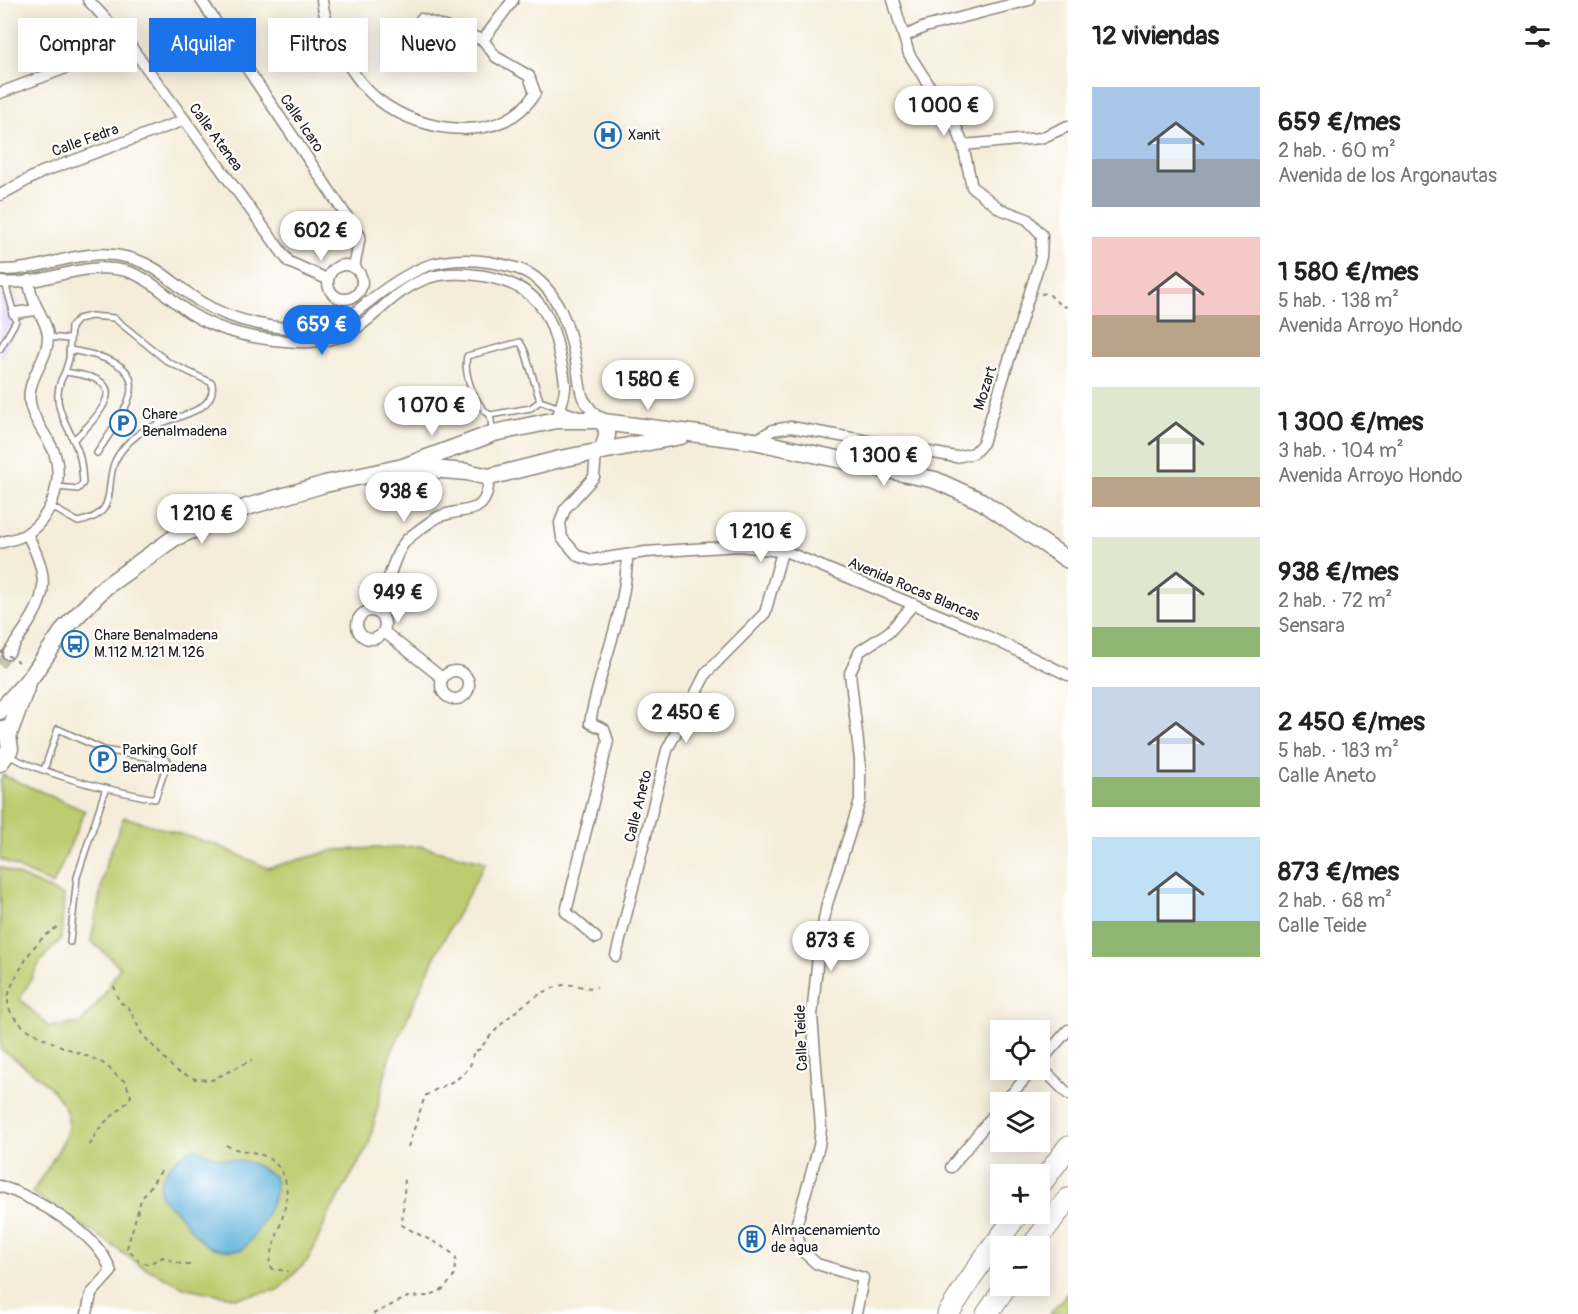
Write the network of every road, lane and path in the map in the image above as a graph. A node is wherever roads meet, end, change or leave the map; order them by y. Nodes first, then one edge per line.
1 (88, 0) edge
2 (201, 0) edge
3 (322, 0) edge
4 (513, 0) edge
5 (893, 0) edge
6 (1029, 0) edge
7 (105, 18) edge
8 (904, 36) junction
9 (477, 38) edge
10 (483, 40) junction
11 (137, 55) edge
12 (55, 72) edge
13 (0, 93) edge
14 (185, 120) junction
15 (1068, 126) edge
16 (963, 145) junction
17 (0, 195) edge
18 (354, 268) junction
19 (0, 270) edge
20 (327, 279) junction
21 (29, 280) junction
22 (2, 283) edge
23 (361, 288) junction
24 (1029, 295) junction
25 (376, 296) junction
26 (346, 300) junction
27 (1068, 307) edge
28 (36, 310) junction
29 (14, 313) junction
30 (348, 318) junction
31 (48, 337) junction
32 (68, 339) junction
33 (0, 349) edge
34 (69, 350) junction
35 (65, 372) junction
36 (540, 401) junction
37 (558, 413) junction
38 (490, 415) junction
39 (596, 420) junction
40 (691, 433) junction
41 (494, 434) junction
42 (73, 440) junction
43 (474, 441) junction
44 (754, 441) junction
45 (599, 452) junction
46 (97, 453) dead end
47 (403, 467) junction
48 (482, 476) junction
49 (57, 487) junction
50 (50, 506) junction
51 (27, 534) junction
52 (0, 543) edge
53 (782, 552) junction
54 (627, 555) junction
55 (1068, 560) edge
56 (914, 604) junction
57 (376, 612) junction
58 (383, 631) junction
59 (4, 652) edge
60 (19, 662) dead end
61 (1068, 675) edge
62 (32, 676) junction
63 (442, 678) dead end
64 (0, 711) edge
65 (4, 732) edge
66 (4, 759) edge
67 (44, 770) junction
68 (105, 789) junction
69 (57, 927) dead end
70 (596, 938) dead end
71 (70, 942) dead end
72 (616, 956) dead end
73 (114, 986) dead end
74 (597, 987) dead end
75 (1068, 1030) edge
76 (1050, 1052) edge
77 (252, 1060) dead end
78 (1050, 1075) edge
79 (1024, 1080) edge
80 (1065, 1091) edge
81 (1013, 1092) edge
82 (990, 1119) edge
83 (226, 1145) dead end
84 (89, 1146) dead end
85 (408, 1147) dead end
86 (1068, 1147) edge
87 (951, 1167) dead end
88 (161, 1171) dead end
89 (1050, 1171) edge
90 (405, 1178) dead end
91 (0, 1186) edge
92 (1068, 1199) edge
93 (1010, 1224) edge
94 (1040, 1236) edge
95 (192, 1265) dead end
96 (288, 1271) dead end
97 (999, 1296) edge
98 (87, 1314) edge
99 (373, 1314) edge
100 (856, 1314) edge
101 (948, 1314) edge
102 (987, 1314) edge

1 - 7 street, Calle Atenea
2 - 18 street, Calle Icaro
3 - 10 street
4 - 10 street
5 - 8 street
6 - 8 street
8 - 16 street
9 - 10 street
11 - 14 street, Calle Atenea
12 - 13 street
14 - 17 street, Calle Fedra
14 - 20 street, Calle Atenea
15 - 16 street
16 - 24 street, Mozart
18 - 20 street
18 - 23 street
19 - 30 street
20 - 26 street
21 - 22 street
21 - 28 street
21 - 37 street
22 - 29 lane
23 - 25 street
23 - 26 street
24 - 27 path
24 - 44 street, Mozart
25 - 30 street
25 - 39 street
26 - 30 street
28 - 29 street
28 - 31 street
29 - 33 lane
31 - 32 lane
31 - 49 street
32 - 34 lane
32 - 50 lane
34 - 35 lane
34 - 46 lane
35 - 42 lane
35 - 42 lane
36 - 37 lane
36 - 38 lane
36 - 38 lane
37 - 39 main road
37 - 41 main road
38 - 41 lane
39 - 40 main road
39 - 45 main road
40 - 44 main road
40 - 45 main road
41 - 43 main road
42 - 49 lane
43 - 47 main road
43 - 48 main road
44 - 55 main road
45 - 48 main road
45 - 54 street, Avenida Rocas Blancas
47 - 48 main road
47 - 62 main road
48 - 57 street
49 - 50 street
50 - 51 street
51 - 52 street
51 - 59 street
53 - 54 street, Avenida Rocas Blancas
53 - 56 street, Avenida Rocas Blancas
53 - 72 street, Calle Aneto
54 - 70 street
56 - 61 street, Avenida Rocas Blancas
56 - 100 street, Calle Teide
57 - 58 street
57 - 58 street
58 - 63 street
59 - 60 path, bridge
62 - 64 main road
62 - 65 main road
65 - 66 main road
66 - 67 lane
67 - 68 lane
67 - 68 lane
68 - 71 lane
69 - 84 path
73 - 77 path
74 - 85 path
75 - 76 street
78 - 80 street
79 - 81 street
82 - 87 street
83 - 96 path
86 - 89 highway
88 - 95 path
90 - 99 path
91 - 98 street
92 - 94 highway
93 - 101 highway
97 - 102 highway

